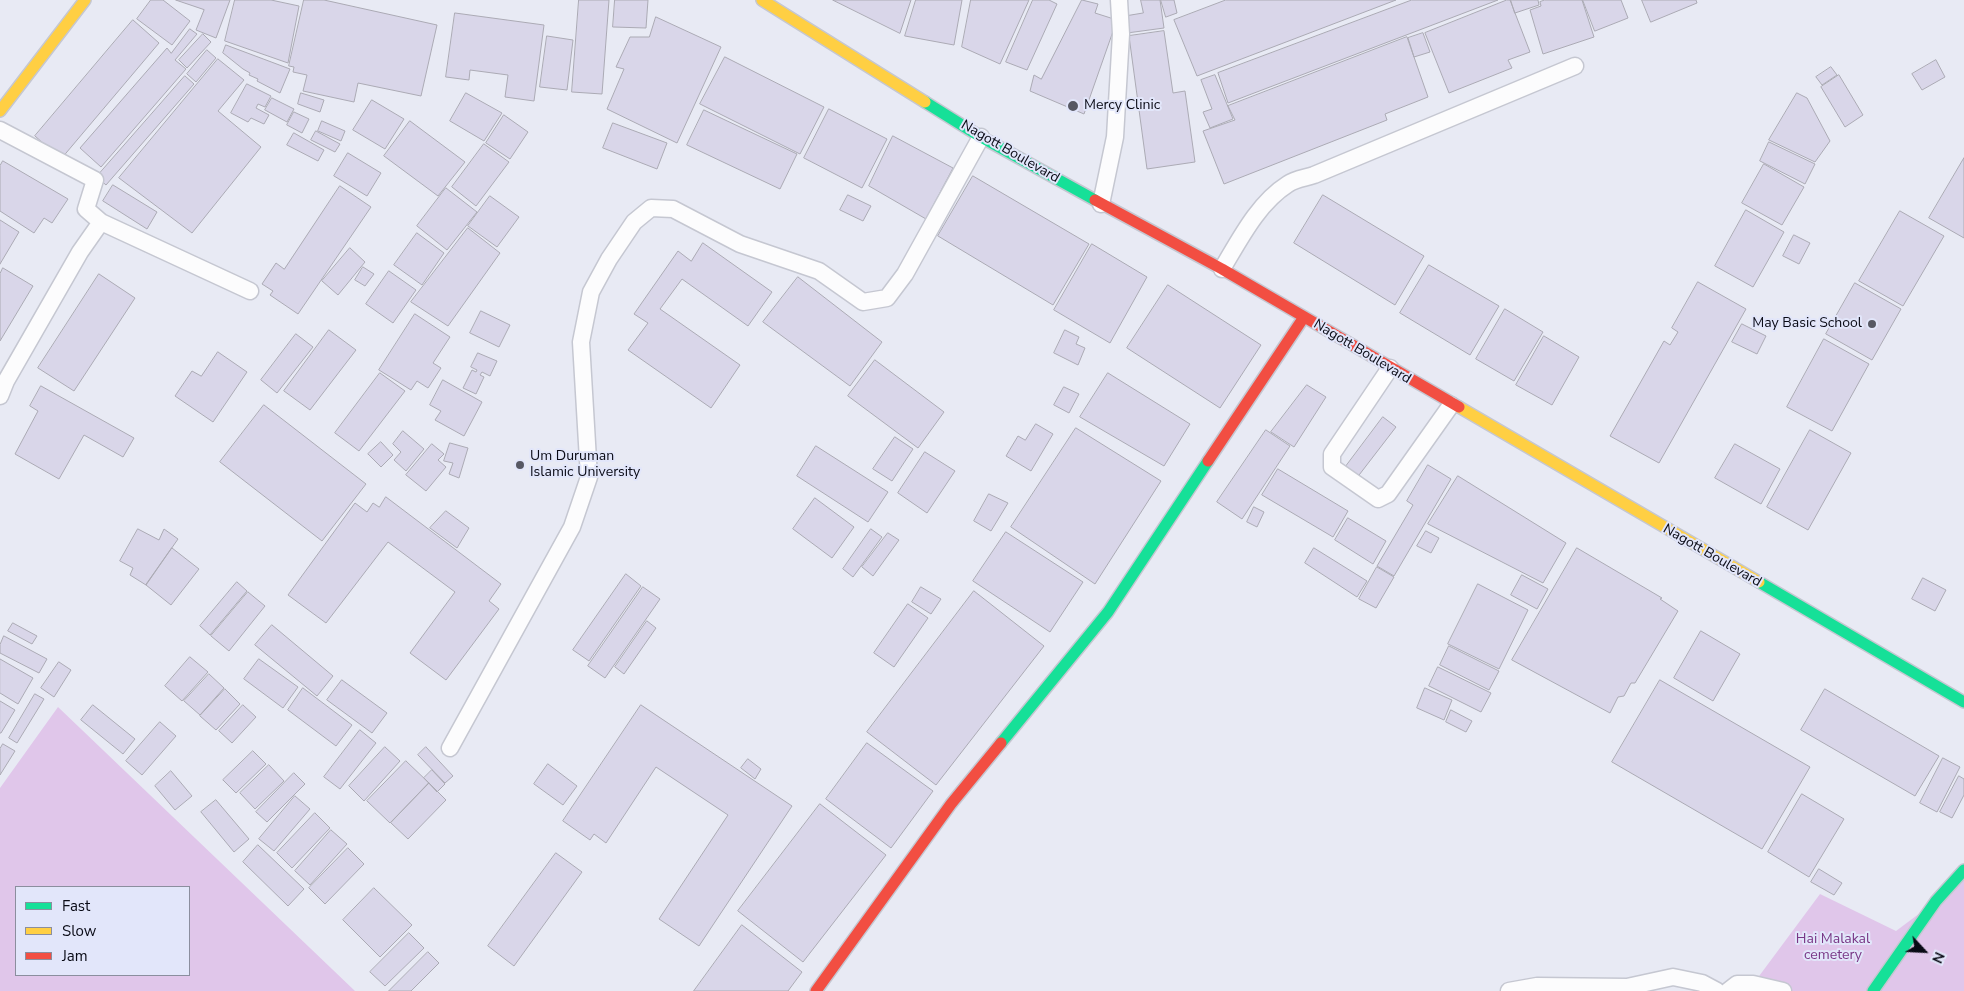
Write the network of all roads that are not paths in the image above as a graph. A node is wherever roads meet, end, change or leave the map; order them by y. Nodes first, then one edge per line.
1 (85, 0) edge
2 (762, 0) edge
3 (1119, 0) edge
4 (1575, 66) dead end
5 (0, 111) edge
6 (0, 130) edge
7 (981, 137) junction
8 (1102, 204) junction
9 (101, 222) junction
10 (1222, 269) junction
11 (250, 291) dead end
12 (1304, 317) junction
13 (1390, 368) junction
14 (0, 396) edge
15 (1451, 405) junction
16 (1964, 702) edge
17 (450, 748) dead end
18 (1964, 870) edge
19 (816, 991) edge
20 (1509, 991) edge
21 (1717, 991) edge
22 (1728, 991) edge
23 (1783, 991) edge
24 (1873, 991) edge

1 - 5 street
2 - 7 street, Nagott Boulevard
3 - 8 lane
4 - 10 lane
6 - 9 lane
7 - 8 street, Nagott Boulevard
7 - 17 lane
8 - 10 street, Nagott Boulevard
9 - 11 lane
9 - 14 lane
10 - 12 street, Nagott Boulevard
12 - 13 street, Nagott Boulevard
12 - 19 street
13 - 15 street, Nagott Boulevard
13 - 15 lane
15 - 16 street, Nagott Boulevard
18 - 24 street
20 - 21 lane
22 - 23 lane

